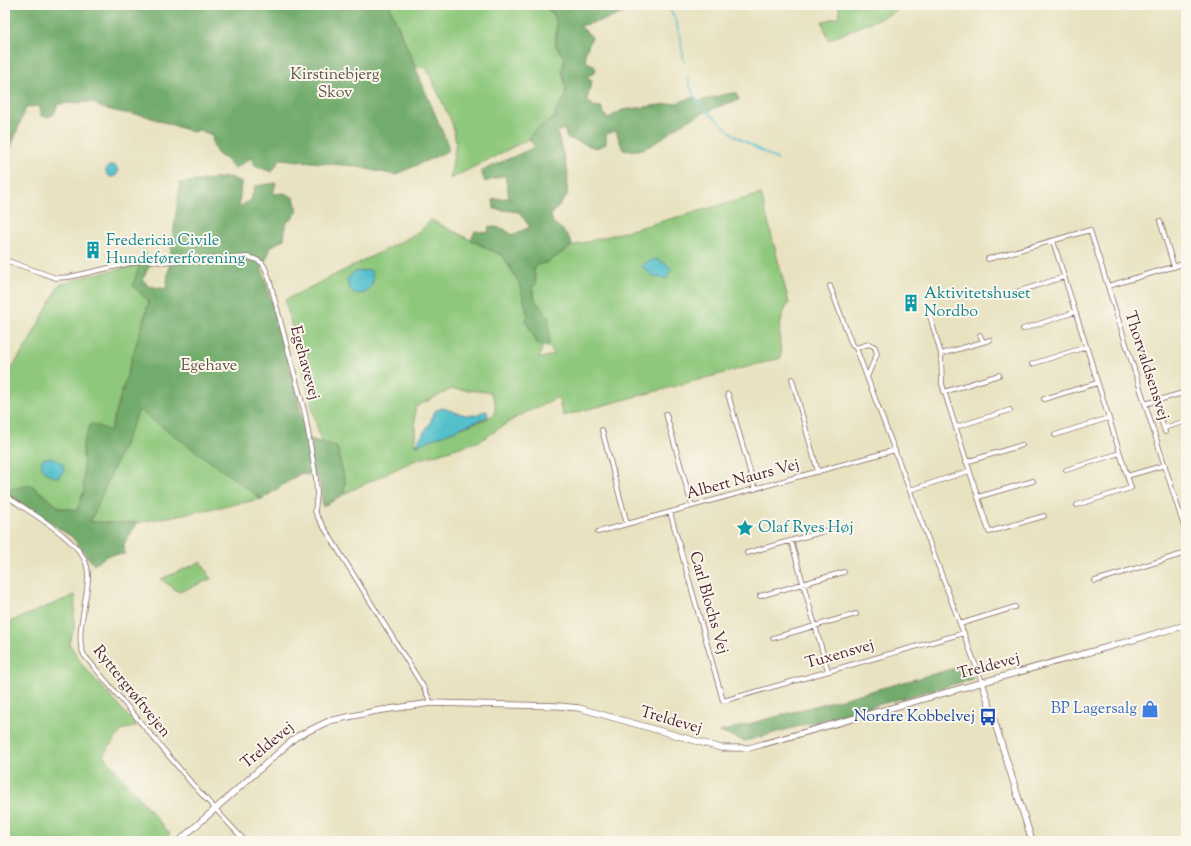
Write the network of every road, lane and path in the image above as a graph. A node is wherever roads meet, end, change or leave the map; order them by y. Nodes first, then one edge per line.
1 (1160, 221) dead end
2 (1053, 241) junction
3 (988, 259) dead end
4 (5, 260) edge
5 (1186, 263) edge
6 (1174, 267) junction
7 (1064, 277) junction
8 (830, 286) dead end
9 (1108, 286) junction
10 (1010, 294) dead end
11 (1075, 312) junction
12 (929, 313) dead end
13 (1023, 329) dead end
14 (980, 335) dead end
15 (990, 340) dead end
16 (983, 342) junction
17 (1086, 347) junction
18 (856, 348) junction
19 (941, 354) junction
20 (1032, 364) dead end
21 (999, 375) dead end
22 (867, 377) junction
23 (792, 379) dead end
24 (1097, 383) junction
25 (944, 392) junction
26 (1186, 392) edge
27 (728, 394) dead end
28 (1044, 399) dead end
29 (1145, 404) junction
30 (1010, 410) dead end
31 (1158, 410) dead end
32 (666, 414) dead end
33 (1108, 418) junction
34 (1186, 421) edge
35 (956, 427) junction
36 (602, 430) dead end
37 (1055, 435) dead end
38 (1022, 445) dead end
39 (895, 450) junction
40 (1120, 453) junction
41 (966, 462) junction
42 (1164, 465) junction
43 (1066, 470) dead end
44 (969, 471) junction
45 (818, 472) junction
46 (1127, 476) junction
47 (1033, 481) dead end
48 (755, 489) junction
49 (910, 490) junction
50 (5, 495) edge
51 (978, 497) junction
52 (1080, 498) dead end
53 (1082, 503) junction
54 (1077, 505) dead end
55 (692, 506) junction
56 (670, 512) junction
57 (1044, 516) dead end
58 (627, 524) junction
59 (832, 529) dead end
60 (598, 532) dead end
61 (1186, 533) edge
62 (791, 541) junction
63 (747, 553) dead end
64 (1186, 553) edge
65 (844, 572) dead end
66 (1095, 581) dead end
67 (803, 583) junction
68 (760, 596) dead end
69 (1015, 607) dead end
70 (856, 614) dead end
71 (960, 624) junction
72 (1186, 625) edge
73 (816, 626) junction
74 (964, 633) junction
75 (773, 638) dead end
76 (828, 671) junction
77 (982, 682) junction
78 (723, 701) joint
79 (431, 704) junction
80 (215, 809) junction
81 (179, 841) edge
82 (245, 841) edge
83 (1032, 841) edge

1 - 6 street
2 - 3 street
2 - 7 street
2 - 9 street, Thorvaldsensvej
4 - 79 street, Egehavevej
5 - 6 street
6 - 9 street
7 - 10 street
7 - 11 street
8 - 18 street
9 - 29 street, Thorvaldsensvej
11 - 13 street
11 - 17 street
12 - 19 street
14 - 16 street
15 - 16 street
16 - 19 street
17 - 20 street
17 - 24 street
18 - 22 street
18 - 22 street
19 - 25 street
21 - 25 street
22 - 39 street
23 - 45 street
24 - 28 street
24 - 33 street
25 - 35 street
26 - 29 street
27 - 48 street
29 - 42 street, Thorvaldsensvej
30 - 35 street
31 - 34 street
32 - 55 street
33 - 37 street
33 - 40 street
35 - 41 street
36 - 58 street
38 - 41 street
39 - 45 street, Albert Naurs Vej
39 - 49 street
40 - 43 street
40 - 46 street
41 - 44 street
42 - 46 street
42 - 61 street, Thorvaldsensvej
44 - 49 street
44 - 51 street
45 - 48 street, Albert Naurs Vej
46 - 53 street
47 - 51 street
48 - 55 street, Albert Naurs Vej
49 - 71 street
50 - 80 street, Ryttergrøftvejen
51 - 57 street
52 - 53 street
53 - 54 street
55 - 56 street, Albert Naurs Vej
56 - 58 street, Albert Naurs Vej
56 - 78 street, Carl Blochs Vej
58 - 60 street, Albert Naurs Vej
59 - 62 street
62 - 63 street
62 - 67 street
64 - 66 street
65 - 67 street
67 - 68 street
67 - 73 street
69 - 71 street
70 - 73 street
71 - 74 street
72 - 77 street, Treldevej
73 - 75 street
73 - 76 street
74 - 76 street, Tuxensvej
74 - 77 street
76 - 78 street, Tuxensvej
77 - 79 street, Treldevej
77 - 83 street
79 - 80 street, Treldevej
80 - 81 street, Treldevej
80 - 82 street, Ryttergrøftvejen

